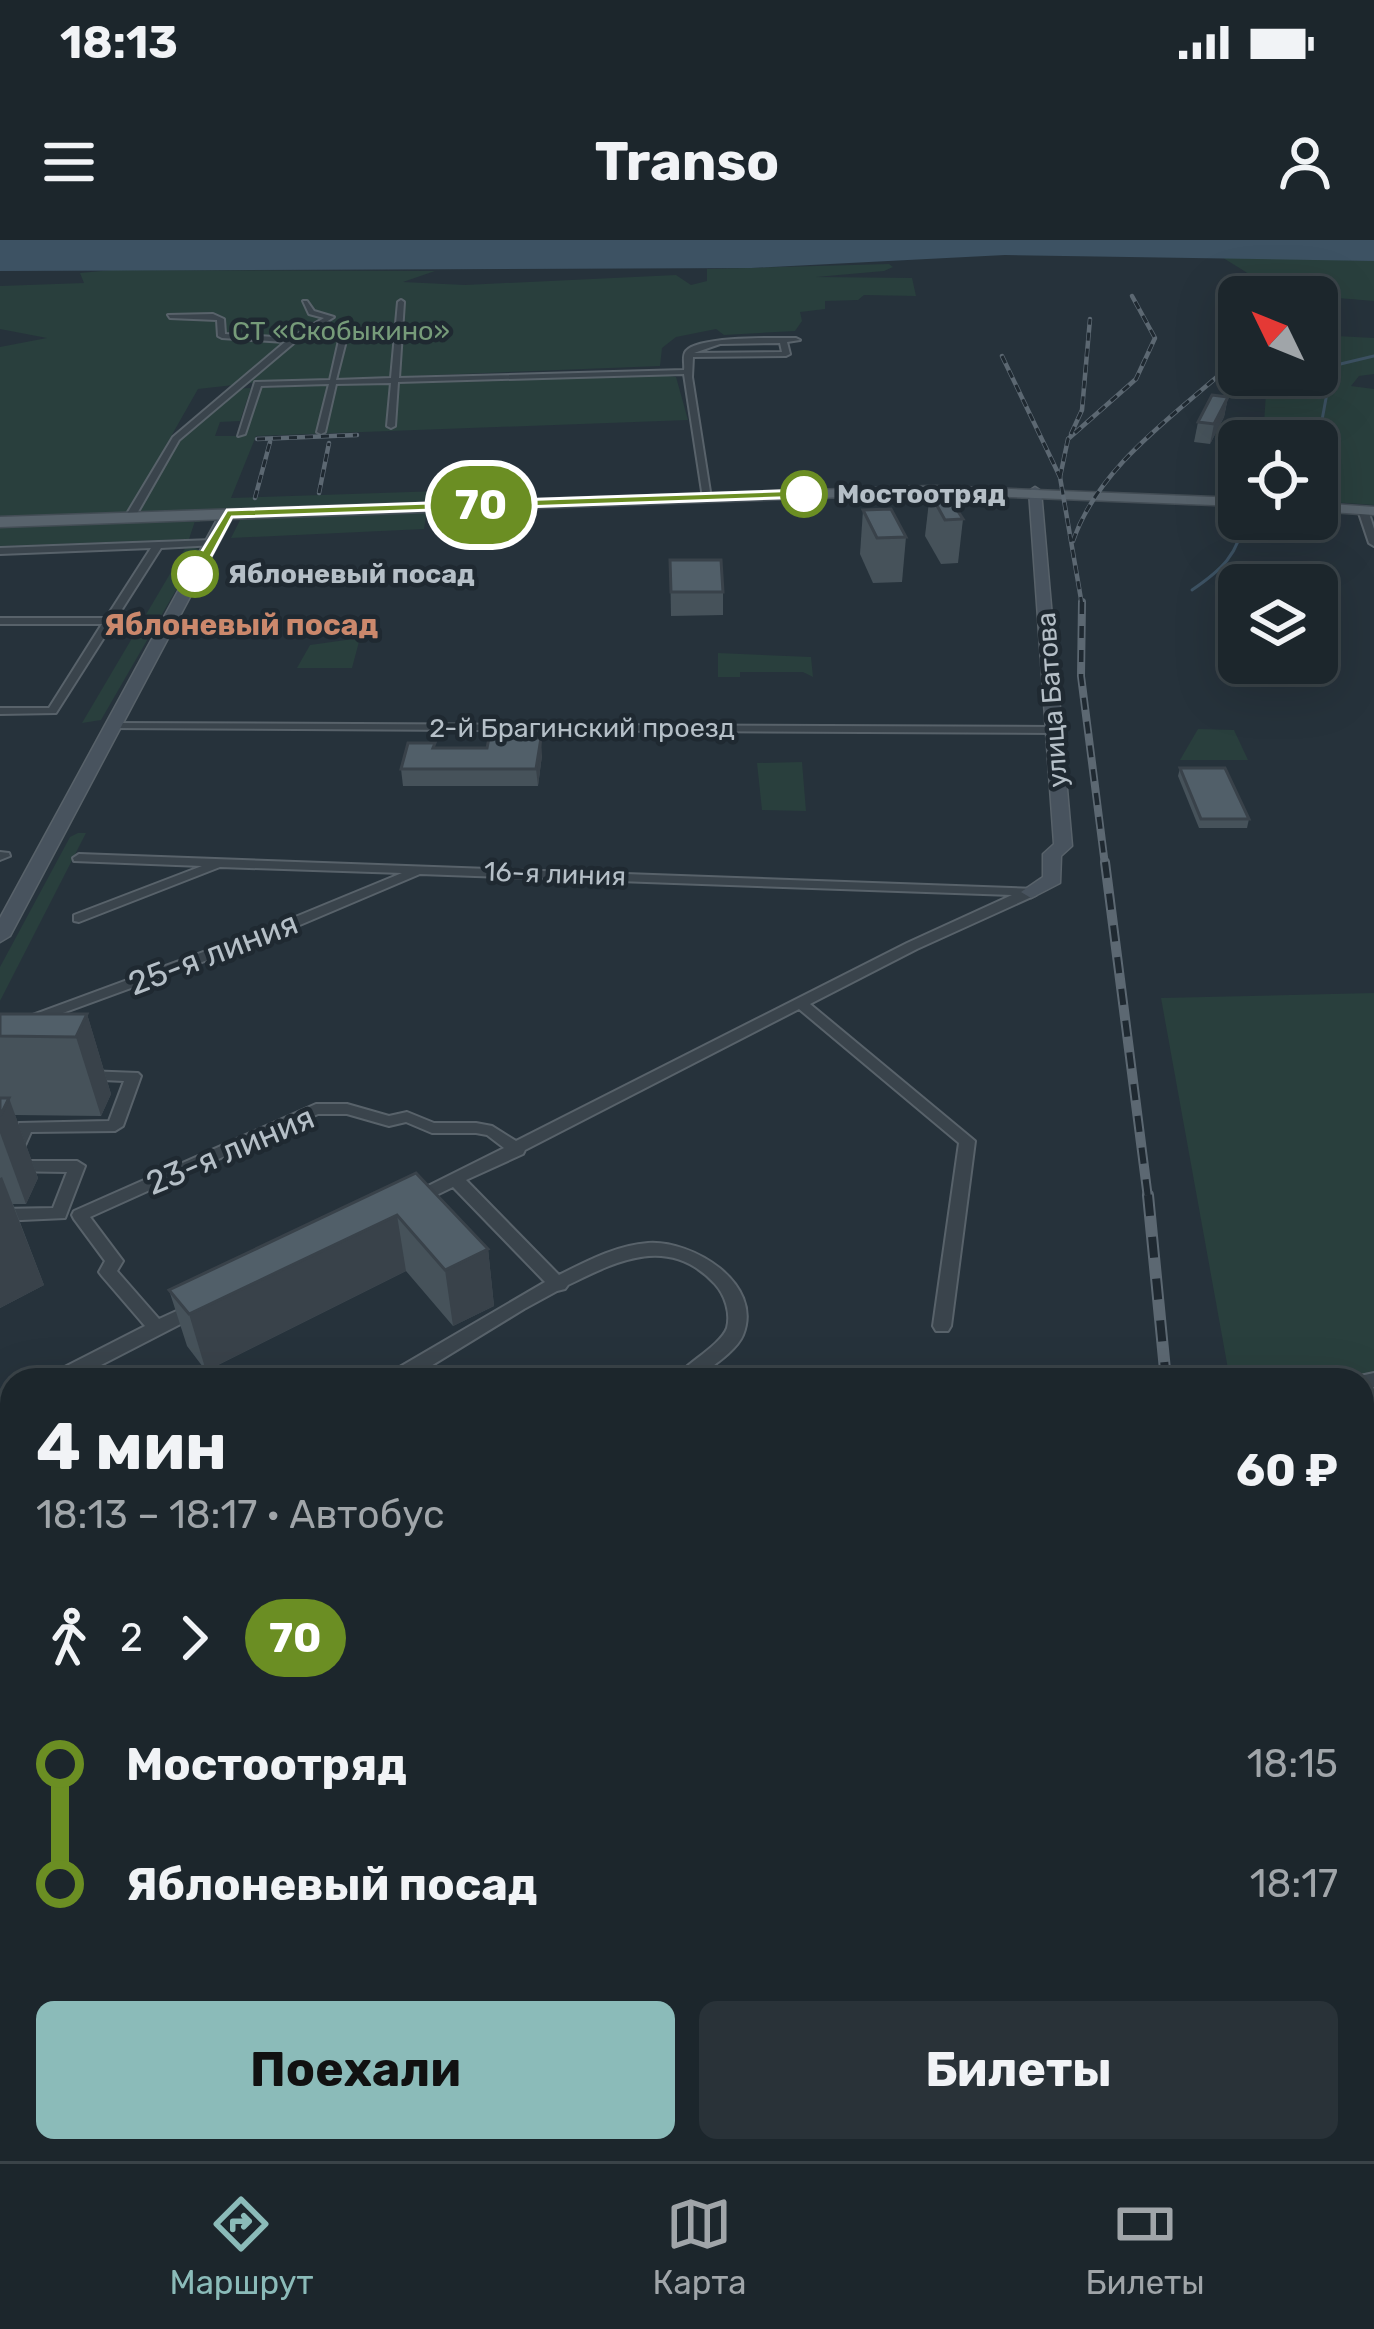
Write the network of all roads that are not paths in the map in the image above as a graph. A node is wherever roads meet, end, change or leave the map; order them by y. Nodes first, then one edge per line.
1 (305, 302) dead end
2 (401, 302) dead end
3 (170, 316) dead end
4 (345, 329) dead end
5 (292, 340) junction
6 (796, 340) dead end
7 (687, 372) junction
8 (333, 380) junction
9 (395, 380) junction
10 (391, 426) dead end
11 (321, 432) dead end
12 (242, 434) dead end
13 (1035, 491) junction
14 (707, 498) junction
15 (1218, 501) edge
16 (1338, 508) edge
17 (1369, 510) edge
18 (227, 514) junction
19 (130, 517) junction
20 (0, 522) edge
21 (212, 543) junction
22 (1374, 543) edge
23 (158, 545) junction
24 (0, 550) edge
25 (0, 621) edge
26 (110, 621) junction
27 (0, 711) edge
28 (111, 726) junction
29 (1054, 730) junction
30 (79, 858) dead end
31 (221, 864) junction
32 (423, 869) junction
33 (1031, 892) junction
34 (79, 918) dead end
35 (0, 936) edge
36 (803, 1005) junction
37 (0, 1032) edge
38 (62, 1077) edge
39 (518, 1150) junction
40 (456, 1180) junction
41 (392, 1211) edge
42 (0, 1215) edge
43 (559, 1285) junction
44 (221, 1296) edge
45 (942, 1326) dead end
46 (157, 1328) junction
47 (79, 1368) edge
48 (414, 1368) edge
49 (697, 1368) edge

1 - 5 street
2 - 9 street
3 - 5 street
4 - 8 street
5 - 19 street
6 - 7 street
7 - 9 street
7 - 14 street
8 - 9 street
8 - 11 street
8 - 12 street
9 - 10 street
13 - 14 main road
13 - 15 main road
13 - 29 street, улица Батова
14 - 18 main road
16 - 17 main road
17 - 22 street
18 - 19 main road
18 - 21 street
19 - 20 main road
21 - 23 street
21 - 28 street
23 - 24 street
23 - 26 street
25 - 26 street
26 - 27 street
28 - 29 street, 2-й Брагинский проезд
28 - 35 street
29 - 33 street, улица Батова
30 - 31 street, 16-я линия
31 - 32 street, 16-я линия
31 - 34 street
32 - 33 street, 16-я линия
32 - 37 street, 25-я линия
33 - 36 street
36 - 39 street
36 - 45 street
38 - 42 street
39 - 40 street
39 - 46 street, 23-я линия
40 - 41 street
40 - 43 street
43 - 48 street
43 - 49 street
44 - 46 street
46 - 47 street

